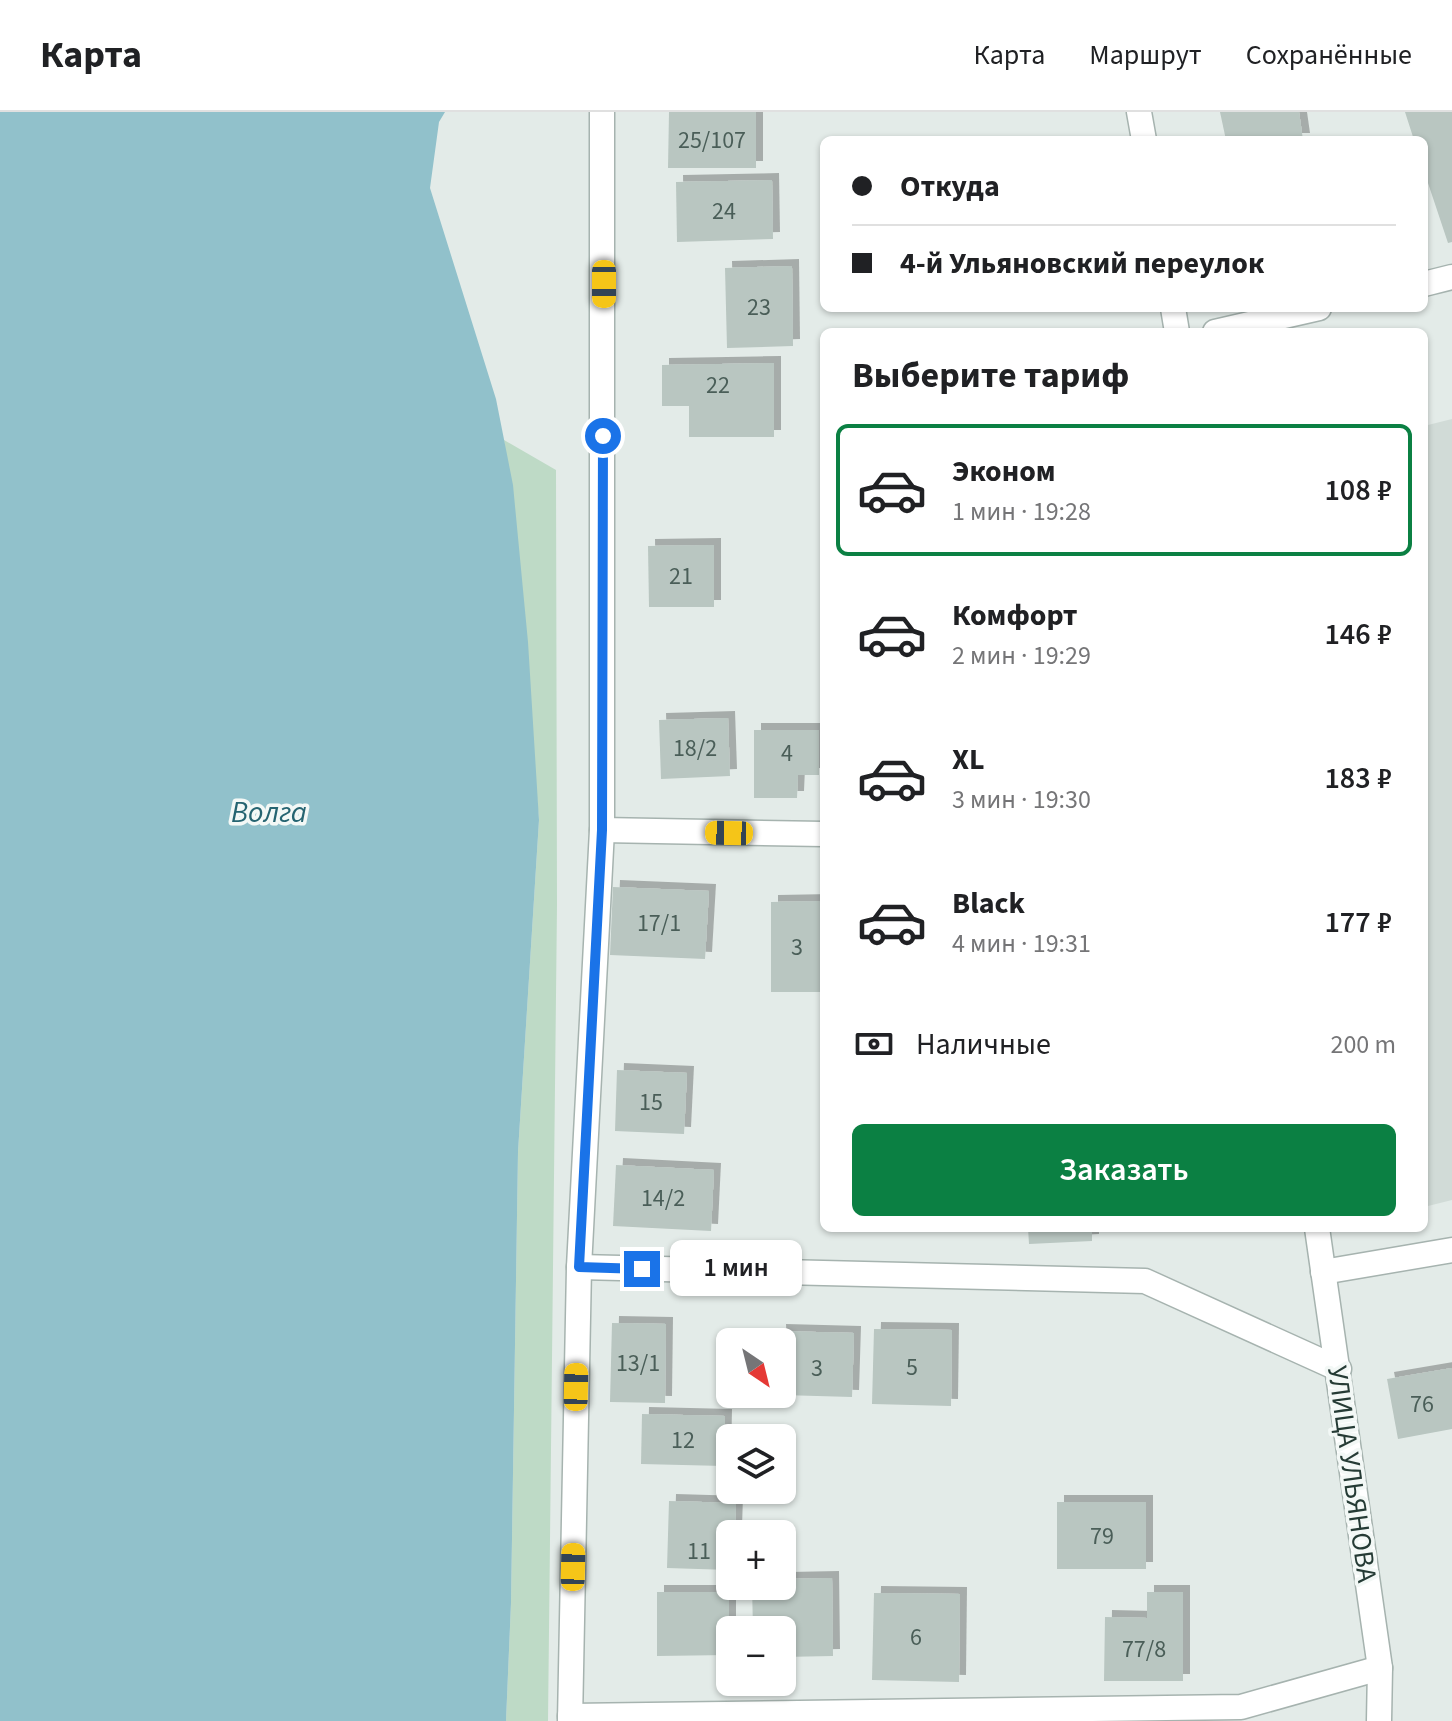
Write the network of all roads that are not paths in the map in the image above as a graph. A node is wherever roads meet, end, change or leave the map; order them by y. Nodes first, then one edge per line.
1 (602, 112) edge
2 (1139, 112) edge
3 (1143, 136) edge
4 (1452, 277) edge
5 (1428, 283) edge
6 (1302, 312) edge
7 (1232, 328) edge
8 (602, 830) junction
9 (820, 834) edge
10 (1318, 1232) edge
11 (1452, 1250) edge
12 (579, 1267) junction
13 (1323, 1272) junction
14 (1339, 1369) junction
15 (1380, 1668) junction
16 (570, 1719) edge
17 (1379, 1721) edge

1 - 8 street
2 - 3 street
4 - 5 street
6 - 7 street
8 - 9 street
8 - 12 street
10 - 13 street, УЛИЦА УЛЬЯНОВА
11 - 13 street
12 - 14 street
12 - 16 street
13 - 14 street, УЛИЦА УЛЬЯНОВА
14 - 15 street, УЛИЦА УЛЬЯНОВА
15 - 16 street
15 - 17 street, УЛИЦА УЛЬЯНОВА

